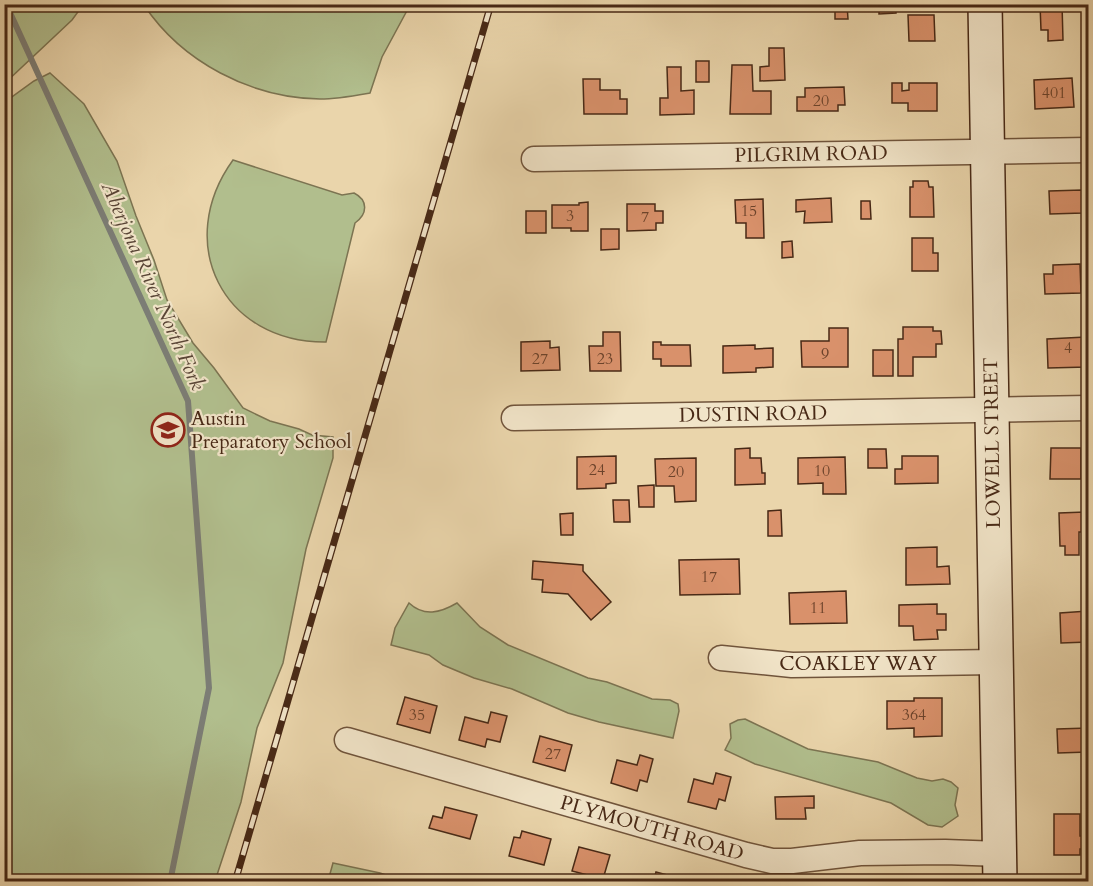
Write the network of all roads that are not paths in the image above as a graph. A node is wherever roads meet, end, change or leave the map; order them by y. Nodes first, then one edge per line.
1 (985, 4) edge
2 (1089, 150) edge
3 (987, 151) junction
4 (534, 159) dead end
5 (1089, 408) edge
6 (992, 410) junction
7 (514, 418) dead end
8 (721, 658) dead end
9 (996, 662) junction
10 (347, 740) dead end
11 (1000, 868) edge

1 - 3 main road, LOWELL STREET
2 - 3 street, PILGRIM ROAD
3 - 4 street, PILGRIM ROAD
3 - 6 main road, LOWELL STREET
5 - 6 street, DUSTIN ROAD
6 - 7 street, DUSTIN ROAD
6 - 9 main road, LOWELL STREET
8 - 9 street, COAKLEY WAY
9 - 11 main road, LOWELL STREET
10 - 11 street, PLYMOUTH ROAD

